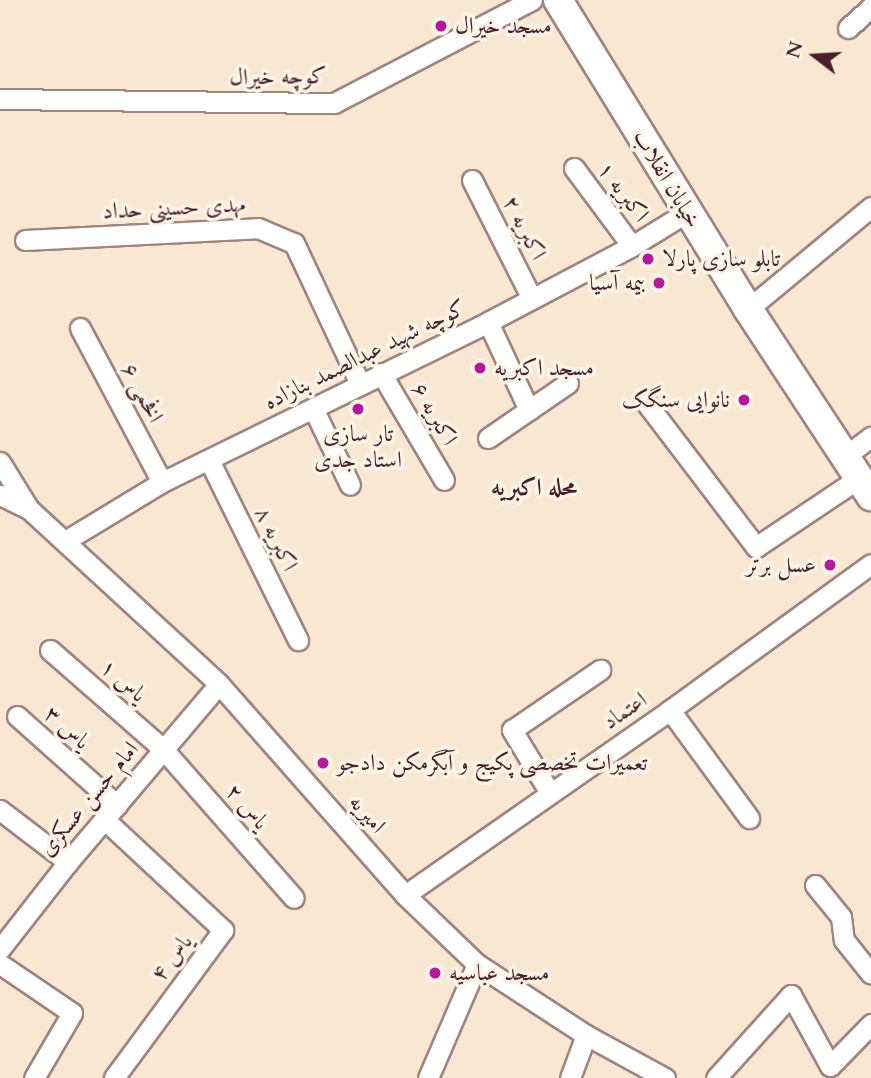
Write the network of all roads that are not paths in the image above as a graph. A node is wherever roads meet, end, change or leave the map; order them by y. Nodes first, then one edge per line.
1 (532, 0) edge
2 (558, 0) edge
3 (871, 7) edge
4 (848, 27) dead end
5 (0, 99) edge
6 (574, 168) dead end
7 (472, 180) dead end
8 (871, 207) edge
9 (687, 212) junction
10 (25, 240) dead end
11 (632, 246) junction
12 (532, 299) junction
13 (748, 309) junction
14 (488, 322) junction
15 (80, 328) dead end
16 (381, 373) junction
17 (568, 383) dead end
18 (360, 384) junction
19 (644, 400) dead end
20 (313, 408) junction
21 (529, 410) junction
22 (871, 437) edge
23 (488, 438) dead end
24 (209, 460) junction
25 (0, 462) edge
26 (858, 477) edge
27 (444, 480) dead end
28 (162, 482) junction
29 (350, 485) dead end
30 (0, 495) edge
31 (29, 509) junction
32 (65, 541) junction
33 (871, 564) edge
34 (298, 640) dead end
35 (50, 650) dead end
36 (600, 670) dead end
37 (219, 684) junction
38 (670, 710) junction
39 (17, 716) dead end
40 (163, 749) junction
41 (550, 793) junction
42 (0, 810) edge
43 (110, 812) junction
44 (749, 818) dead end
45 (68, 862) junction
46 (815, 885) dead end
47 (405, 895) junction
48 (294, 898) dead end
49 (0, 949) edge
50 (0, 964) edge
51 (477, 964) junction
52 (871, 974) edge
53 (871, 1024) edge
54 (586, 1035) junction
55 (34, 1078) edge
56 (114, 1078) edge
57 (428, 1078) edge
58 (570, 1078) edge
59 (665, 1078) edge
60 (716, 1078) edge

1 - 5 street, کوچه خیرال
2 - 9 main road, خیابان انقلاب
3 - 4 street
6 - 11 street, اکبریه ۱
7 - 12 street, اکبریه ۲
8 - 13 street
9 - 11 street, کوچه شهید عبدالصمد بنازاده
9 - 13 main road, خیابان انقلاب
10 - 18 street, مهدی حسینی حداد
11 - 12 street, کوچه شهید عبدالصمد بنازاده
12 - 14 street, کوچه شهید عبدالصمد بنازاده
13 - 26 main road, خیابان انقلاب
14 - 16 street, کوچه شهید عبدالصمد بنازاده
14 - 21 street
15 - 28 street, افخمی ۶
16 - 18 street, کوچه شهید عبدالصمد بنازاده
16 - 27 street, اکبریه ۶
17 - 21 street
18 - 20 street, کوچه شهید عبدالصمد بنازاده
19 - 26 street
20 - 24 street, کوچه شهید عبدالصمد بنازاده
20 - 29 street
21 - 23 street
22 - 26 street
24 - 28 street, کوچه شهید عبدالصمد بنازاده
24 - 34 street, اکبریه ۸
25 - 31 street
28 - 32 street, کوچه شهید عبدالصمد بنازاده
30 - 31 street
31 - 32 street, امیریه
32 - 37 street, امیریه
33 - 38 street, اعتماد
35 - 40 street, یاس ۱
36 - 41 street
37 - 40 street, امام حسن عسکری
37 - 47 street, امیریه
38 - 41 street, اعتماد
38 - 44 street
39 - 43 street, یاس ۳
40 - 43 street, امام حسن عسکری
40 - 48 street, یاس ۲
41 - 47 street, اعتماد
42 - 45 street
43 - 45 street, امام حسن عسکری
43 - 56 street, یاس ۴
45 - 49 street, امام حسن عسکری
46 - 52 street
47 - 51 street, امیریه
50 - 55 street
51 - 54 street, امیریه
51 - 57 street
53 - 60 street
54 - 58 street
54 - 59 street, امیریه

